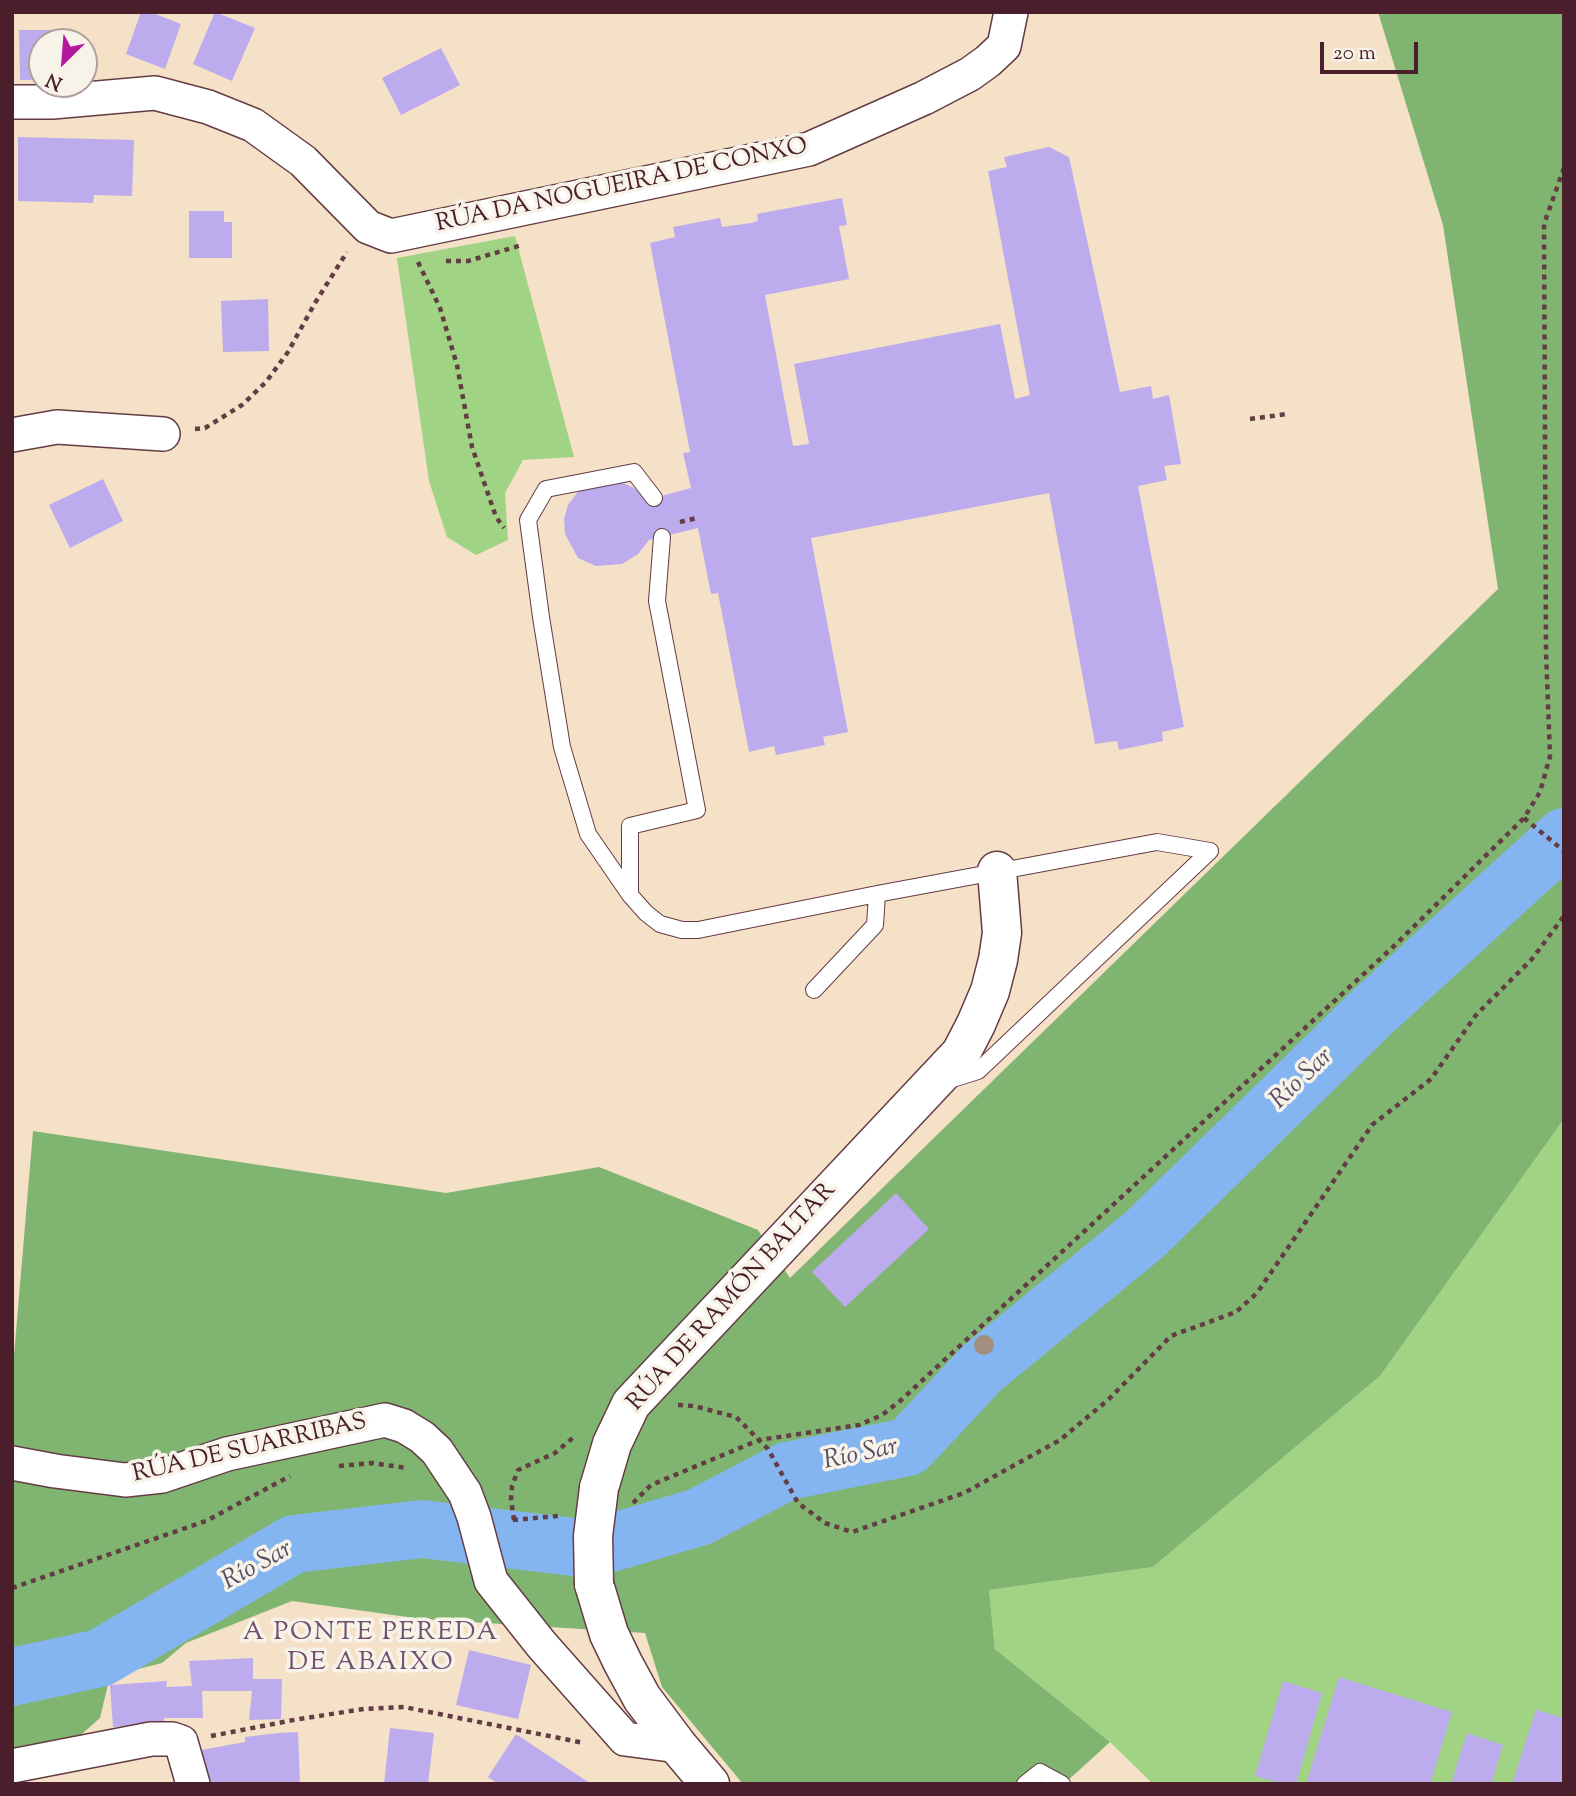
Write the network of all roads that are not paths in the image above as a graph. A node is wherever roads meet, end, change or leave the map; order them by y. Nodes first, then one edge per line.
1 (1011, 12) edge
2 (12, 102) edge
3 (163, 434) road end
4 (12, 435) edge
5 (654, 498) dead end
6 (662, 537) dead end
7 (997, 871) junction
8 (877, 894) junction
9 (631, 895) junction
10 (814, 990) dead end
11 (930, 1086) junction
12 (12, 1463) edge
13 (678, 1746) junction
14 (12, 1766) edge
15 (193, 1784) edge
16 (710, 1784) edge
17 (1025, 1784) edge
18 (1062, 1784) edge

1 - 2 street, RÚA DA NOGUEIRA DE CONXO
3 - 4 street
5 - 9 lane
6 - 9 lane
7 - 8 lane
7 - 11 street, RÚA DE RAMÓN BALTAR
7 - 11 lane
8 - 9 lane
8 - 10 lane
11 - 13 street, RÚA DE RAMÓN BALTAR, bridge
12 - 13 street, RÚA DE SUARRIBAS
13 - 16 street, RÚA DE RAMÓN BALTAR
14 - 15 street
17 - 18 lane

